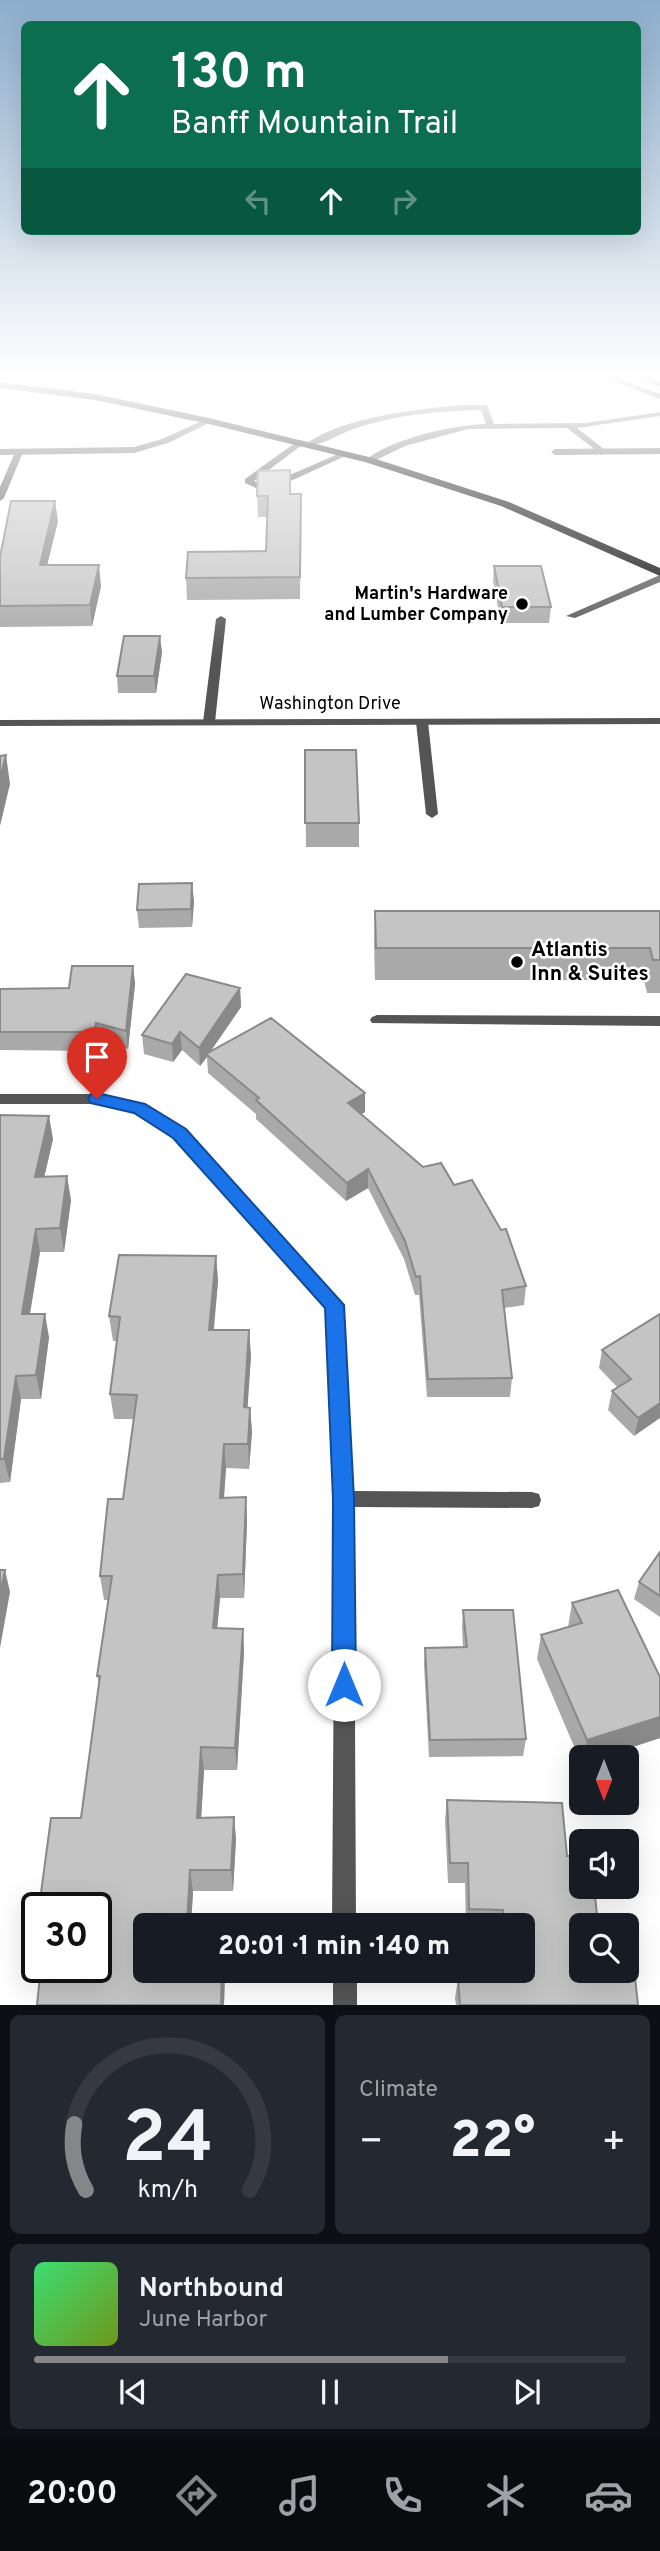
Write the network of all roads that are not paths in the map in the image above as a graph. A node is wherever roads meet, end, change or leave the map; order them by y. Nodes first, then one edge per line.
1 (11, 471) edge
2 (264, 471) edge
3 (307, 471) edge
4 (402, 471) edge
5 (0, 498) edge
6 (660, 572) edge
7 (660, 578) edge
8 (571, 616) dead end
9 (221, 618) dead end
10 (660, 721) edge
11 (209, 722) junction
12 (422, 722) junction
13 (0, 723) edge
14 (432, 814) dead end
15 (377, 1020) dead end
16 (660, 1021) edge
17 (0, 1099) edge
18 (344, 1499) junction
19 (532, 1500) dead end
20 (344, 1913) edge
21 (345, 1983) edge
22 (345, 2005) edge

1 - 5 street
2 - 3 street
4 - 6 main road
7 - 8 street
9 - 11 street
10 - 12 street, Washington Drive
11 - 12 street, Washington Drive
11 - 13 street, Washington Drive
12 - 14 street
15 - 16 street
17 - 18 street
18 - 19 street
18 - 20 street
21 - 22 street

